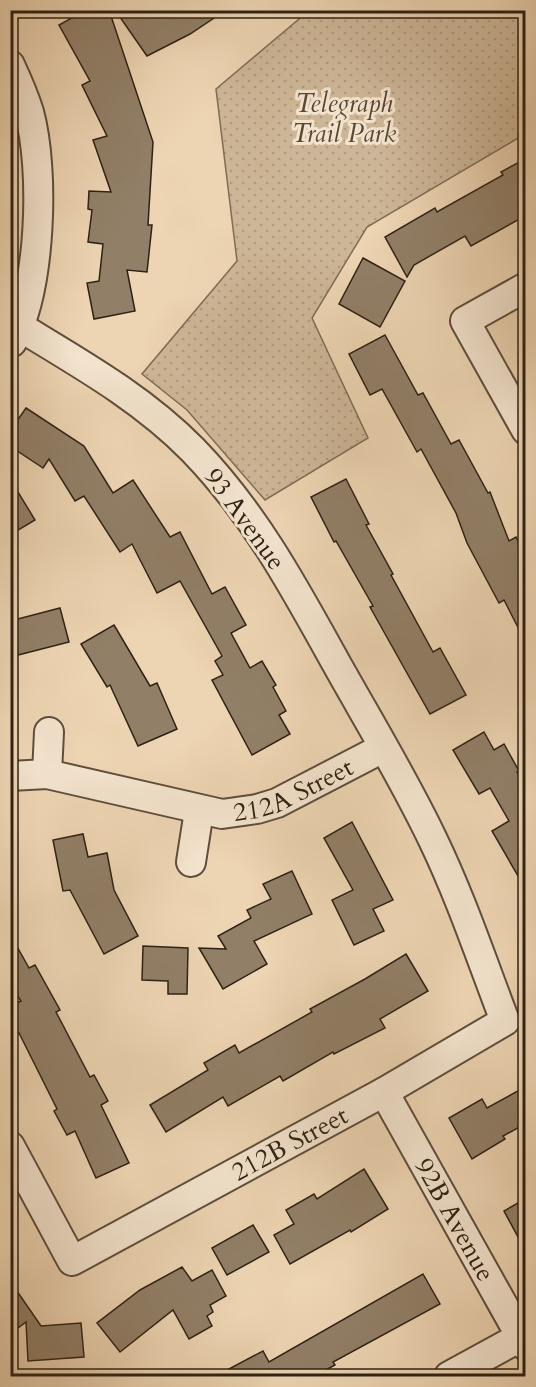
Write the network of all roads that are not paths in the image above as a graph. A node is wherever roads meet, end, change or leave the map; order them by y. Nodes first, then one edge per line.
1 (10, 65) edge
2 (525, 287) edge
3 (15, 335) edge
4 (525, 430) edge
5 (49, 732) dead end
6 (383, 748) junction
7 (47, 774) junction
8 (10, 776) edge
9 (199, 811) junction
10 (191, 862) dead end
11 (505, 1021) joint
12 (384, 1092) junction
13 (10, 1146) edge
14 (524, 1339) edge
15 (448, 1377) edge

1 - 3 street, 93 Avenue
2 - 4 street
3 - 6 street, 93 Avenue
5 - 7 street
6 - 9 street, 212A Street
6 - 11 street, 93 Avenue
7 - 8 street, 212A Street
7 - 9 street, 212A Street
9 - 10 street, 212A Street
11 - 12 street, 212B Street
12 - 13 street, 212B Street
12 - 14 street, 92B Avenue
14 - 15 street

